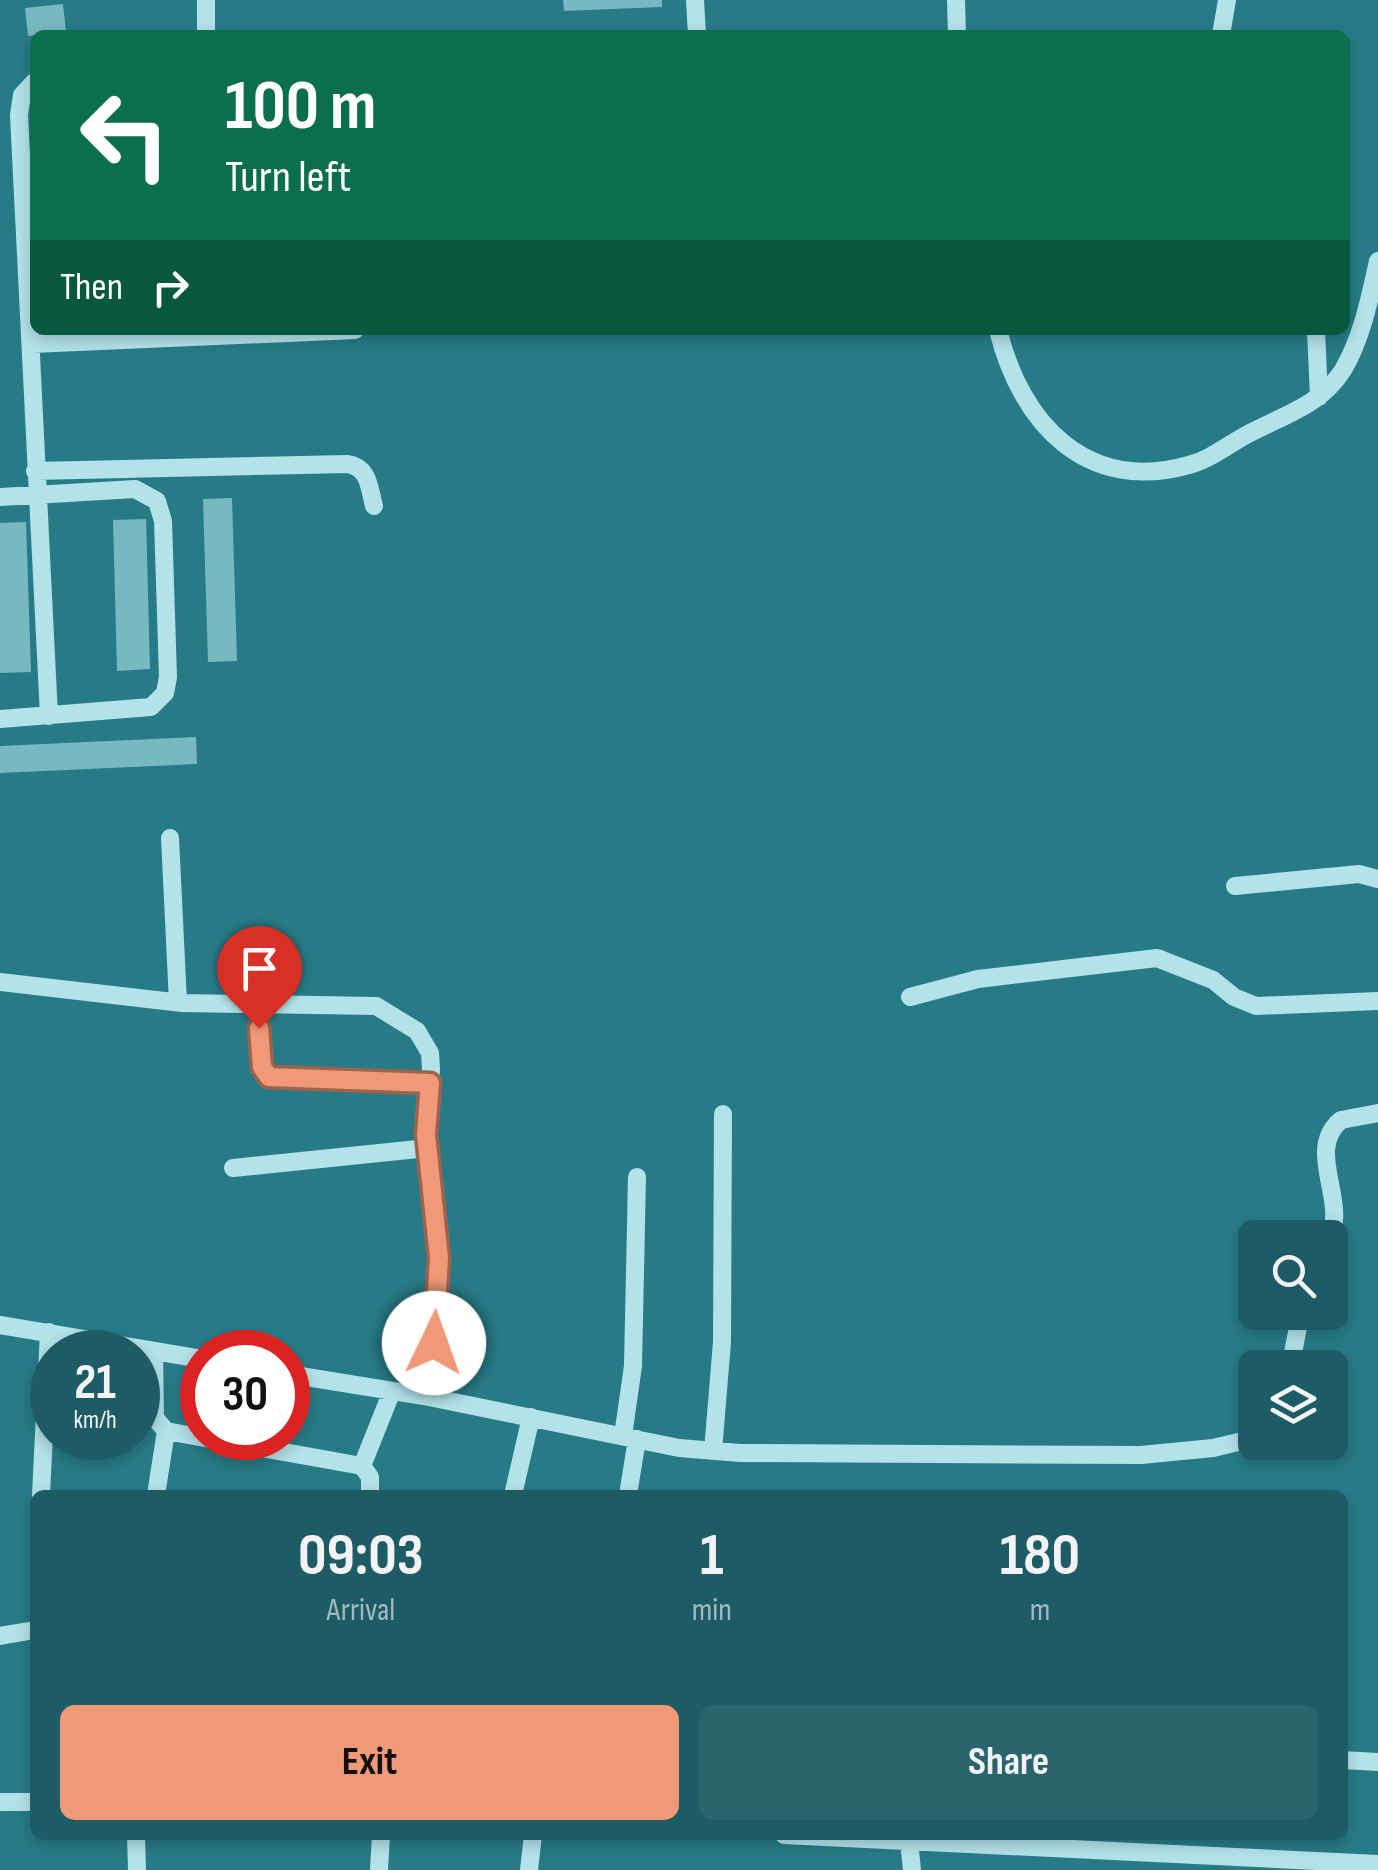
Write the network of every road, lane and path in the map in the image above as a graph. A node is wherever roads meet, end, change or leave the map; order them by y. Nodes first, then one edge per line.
1 (206, 0) edge
2 (695, 0) edge
3 (956, 0) edge
4 (1227, 0) edge
5 (206, 30) edge
6 (697, 30) edge
7 (957, 30) edge
8 (1222, 30) edge
9 (30, 86) edge
10 (1378, 261) edge
11 (30, 311) edge
12 (31, 335) edge
13 (124, 335) edge
14 (1000, 335) edge
15 (1316, 335) edge
16 (32, 344) junction
17 (1319, 397) junction
18 (35, 471) junction
19 (35, 495) junction
20 (0, 497) edge
21 (374, 506) dead end
22 (49, 716) junction
23 (0, 719) edge
24 (170, 838) dead end
25 (1378, 879) edge
26 (1235, 886) dead end
27 (0, 982) edge
28 (910, 997) dead end
29 (1378, 1001) edge
30 (178, 1002) junction
31 (259, 1004) junction
32 (430, 1083) junction
33 (1378, 1113) edge
34 (722, 1114) dead end
35 (428, 1148) junction
36 (233, 1168) dead end
37 (637, 1178) dead end
38 (1333, 1220) edge
39 (0, 1324) edge
40 (37, 1330) edge
41 (310, 1378) edge
42 (392, 1391) junction
43 (424, 1396) junction
44 (531, 1417) junction
45 (160, 1424) edge
46 (166, 1431) junction
47 (630, 1438) junction
48 (1238, 1442) edge
49 (713, 1451) junction
50 (42, 1460) edge
51 (362, 1466) junction
52 (40, 1490) edge
53 (157, 1490) edge
54 (370, 1490) edge
55 (514, 1490) edge
56 (628, 1490) edge
57 (30, 1631) edge
58 (0, 1636) edge
59 (1348, 1760) edge
60 (1378, 1762) edge
61 (0, 1802) edge
62 (30, 1802) edge
63 (136, 1840) edge
64 (381, 1840) edge
65 (531, 1840) edge
66 (888, 1840) edge
67 (909, 1841) junction
68 (1378, 1864) edge
69 (1307, 1865) edge
70 (137, 1870) edge
71 (379, 1870) edge
72 (528, 1870) edge
73 (912, 1870) edge

1 - 5 street
2 - 6 street
3 - 7 street
4 - 8 street
9 - 11 street
10 - 17 street
12 - 16 street
13 - 16 street
14 - 17 street
15 - 17 street
16 - 18 street
18 - 19 street
18 - 21 street
19 - 20 street
19 - 22 street
19 - 22 street
22 - 23 street
24 - 30 street
25 - 26 street
27 - 30 street
28 - 29 street
30 - 31 street
31 - 32 street
31 - 32 street
32 - 35 street
33 - 38 street
34 - 49 street
35 - 36 street
35 - 43 street
37 - 47 street
39 - 40 street
41 - 42 street
42 - 43 street
42 - 51 street
43 - 44 street
44 - 47 street
44 - 55 street
45 - 46 street
46 - 51 street
46 - 53 street
47 - 49 street
47 - 56 street
48 - 49 street
50 - 52 street
51 - 54 street
57 - 58 street
59 - 60 street
61 - 62 street
63 - 70 street
64 - 71 street
65 - 72 street
66 - 67 street
67 - 69 street
67 - 73 street
68 - 69 street

